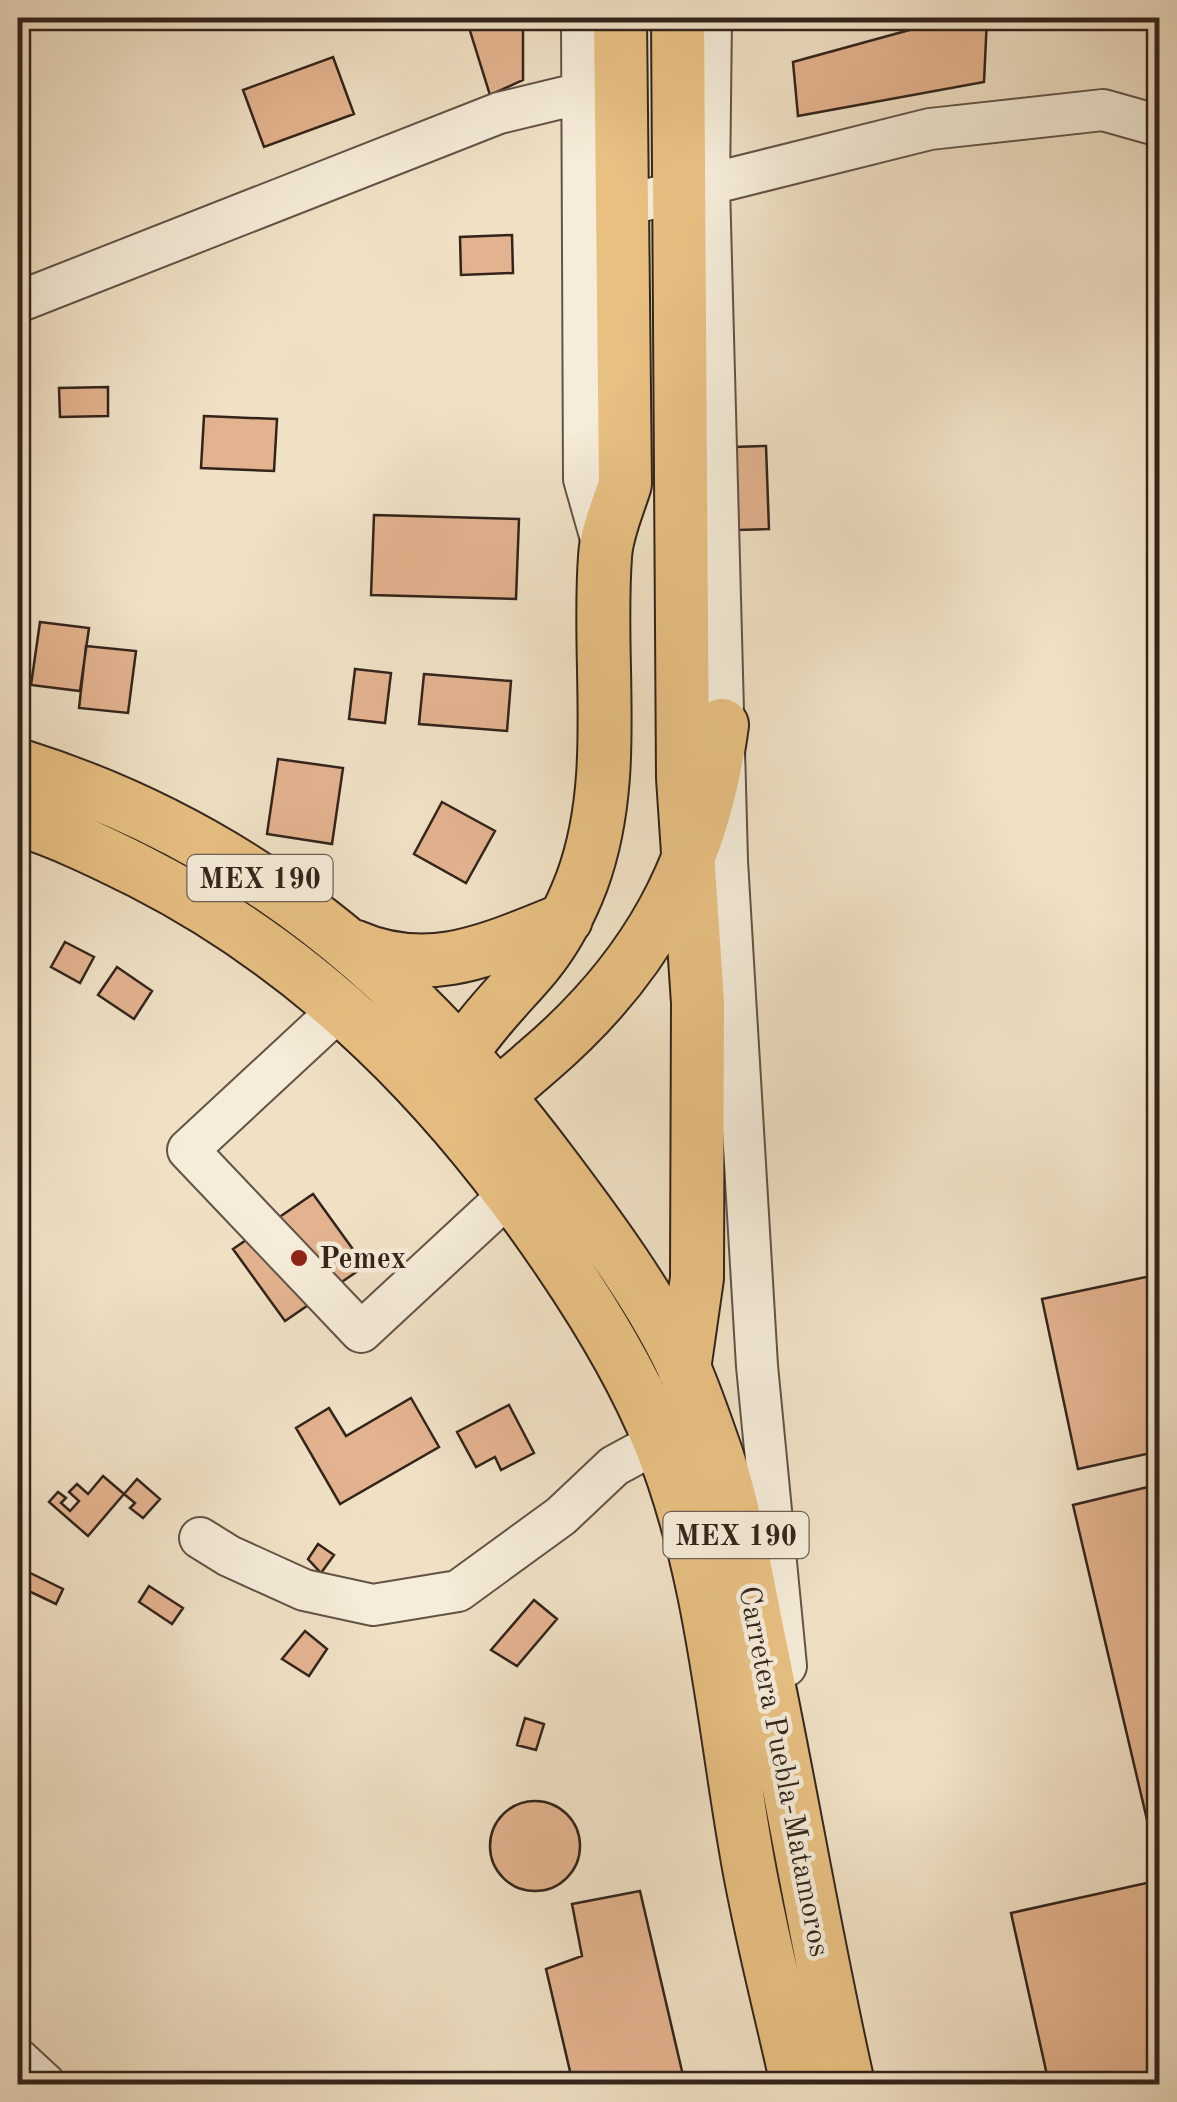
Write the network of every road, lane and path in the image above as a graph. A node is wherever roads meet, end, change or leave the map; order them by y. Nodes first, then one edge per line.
1 (582, 18) edge
2 (620, 18) edge
3 (678, 18) edge
4 (711, 18) edge
5 (582, 93) junction
6 (1160, 126) edge
7 (693, 189) junction
8 (622, 206) junction
9 (18, 302) edge
10 (605, 553) junction
11 (722, 725) junction
12 (18, 766) edge
13 (18, 819) edge
14 (687, 862) junction
15 (566, 919) junction
16 (333, 932) junction
17 (341, 1008) junction
18 (460, 1094) junction
19 (511, 1194) junction
20 (684, 1369) junction
21 (660, 1441) junction
22 (200, 1538) dead end
23 (806, 1869) junction
24 (18, 2059) edge
25 (836, 2074) edge
26 (45, 2084) edge
27 (797, 2084) edge

1 - 5 street
2 - 8 main road
3 - 7 main road
4 - 7 street
5 - 9 street
5 - 10 street
6 - 7 street
7 - 8 street
7 - 11 street
7 - 14 main road
8 - 10 main road
10 - 15 main road
11 - 14 main road
11 - 23 street
12 - 16 main road, Carretera Puebla-Matamoros / MEX 190
13 - 17 main road, Carretera Puebla-Matamoros / MEX 190
14 - 18 main road
14 - 20 main road
15 - 16 main road
15 - 18 main road
16 - 18 main road, Carretera Puebla-Matamoros / MEX 190
17 - 18 main road, Carretera Puebla-Matamoros / MEX 190
17 - 19 street
18 - 19 main road, Carretera Puebla-Matamoros / MEX 190
18 - 20 main road, Carretera Puebla-Matamoros / MEX 190
19 - 21 main road, Carretera Puebla-Matamoros / MEX 190
20 - 23 main road, Carretera Puebla-Matamoros / MEX 190
21 - 22 street
21 - 27 main road, Carretera Puebla-Matamoros / MEX 190
23 - 25 main road, Carretera Puebla-Matamoros / MEX 190
24 - 26 street

